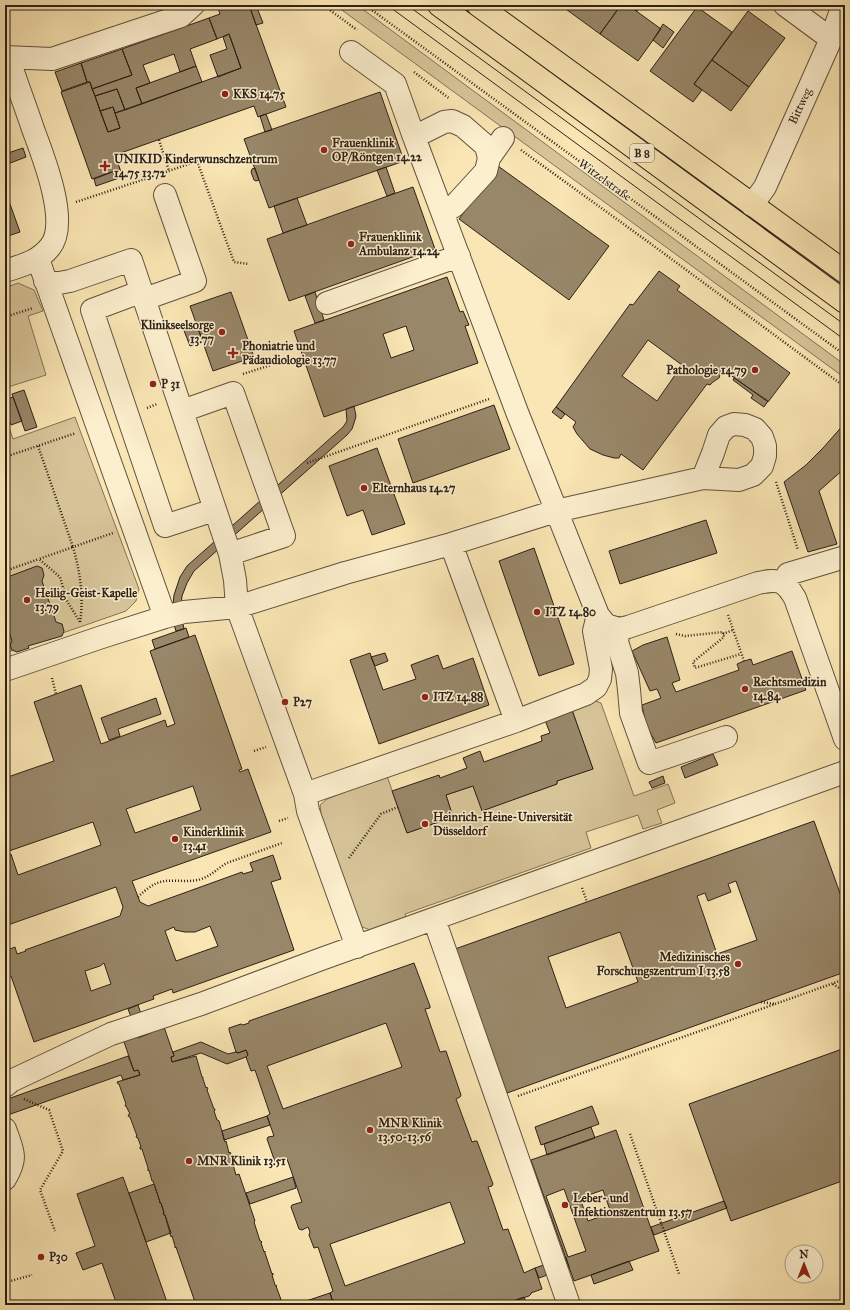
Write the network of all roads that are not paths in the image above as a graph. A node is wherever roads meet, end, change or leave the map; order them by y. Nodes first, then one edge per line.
1 (193, 5) edge
2 (438, 5) edge
3 (478, 5) edge
4 (785, 5) edge
5 (843, 5) edge
6 (831, 39) junction
7 (356, 43) road end
8 (5, 58) edge
9 (414, 137) junction
10 (503, 138) road end
11 (489, 158) junction
12 (165, 195) dead end
13 (752, 205) junction
14 (443, 213) junction
15 (459, 256) junction
16 (38, 259) junction
17 (5, 270) edge
18 (845, 272) edge
19 (45, 281) junction
20 (143, 295) junction
21 (845, 302) edge
22 (327, 303) dead end
23 (182, 411) junction
24 (703, 478) dead end
25 (214, 510) junction
26 (556, 511) junction
27 (451, 544) junction
28 (230, 554) junction
29 (845, 557) edge
30 (784, 583) junction
31 (237, 607) junction
32 (598, 615) junction
33 (165, 617) junction
34 (619, 629) junction
35 (5, 670) edge
36 (516, 721) junction
37 (726, 737) dead end
38 (845, 739) edge
39 (845, 772) edge
40 (305, 794) junction
41 (434, 919) junction
42 (357, 947) junction
43 (12, 1091) edge
44 (5, 1129) edge
45 (5, 1179) edge
46 (569, 1305) edge

1 - 8 street
2 - 21 main road, B 8
3 - 13 main road, B 8
4 - 6 street
5 - 6 street, Bittweg
6 - 13 street, Bittweg
7 - 9 street
8 - 16 street
9 - 11 street
9 - 14 street
10 - 11 street
11 - 14 street
12 - 20 street
13 - 18 main road, B 8
14 - 15 street
15 - 22 street
15 - 26 street
16 - 17 street
16 - 19 street
19 - 20 street
19 - 33 street
20 - 23 street
20 - 25 street
23 - 25 street
23 - 28 street
24 - 26 street
25 - 28 street
26 - 27 street
26 - 32 street
27 - 31 street
27 - 36 street
28 - 31 street
29 - 30 street
30 - 34 street
30 - 38 street
31 - 33 street
31 - 40 street
32 - 34 street
32 - 36 street
33 - 35 street
34 - 37 street
36 - 40 street
39 - 41 street
40 - 42 street
41 - 42 street
41 - 46 street
42 - 43 street
44 - 45 street

